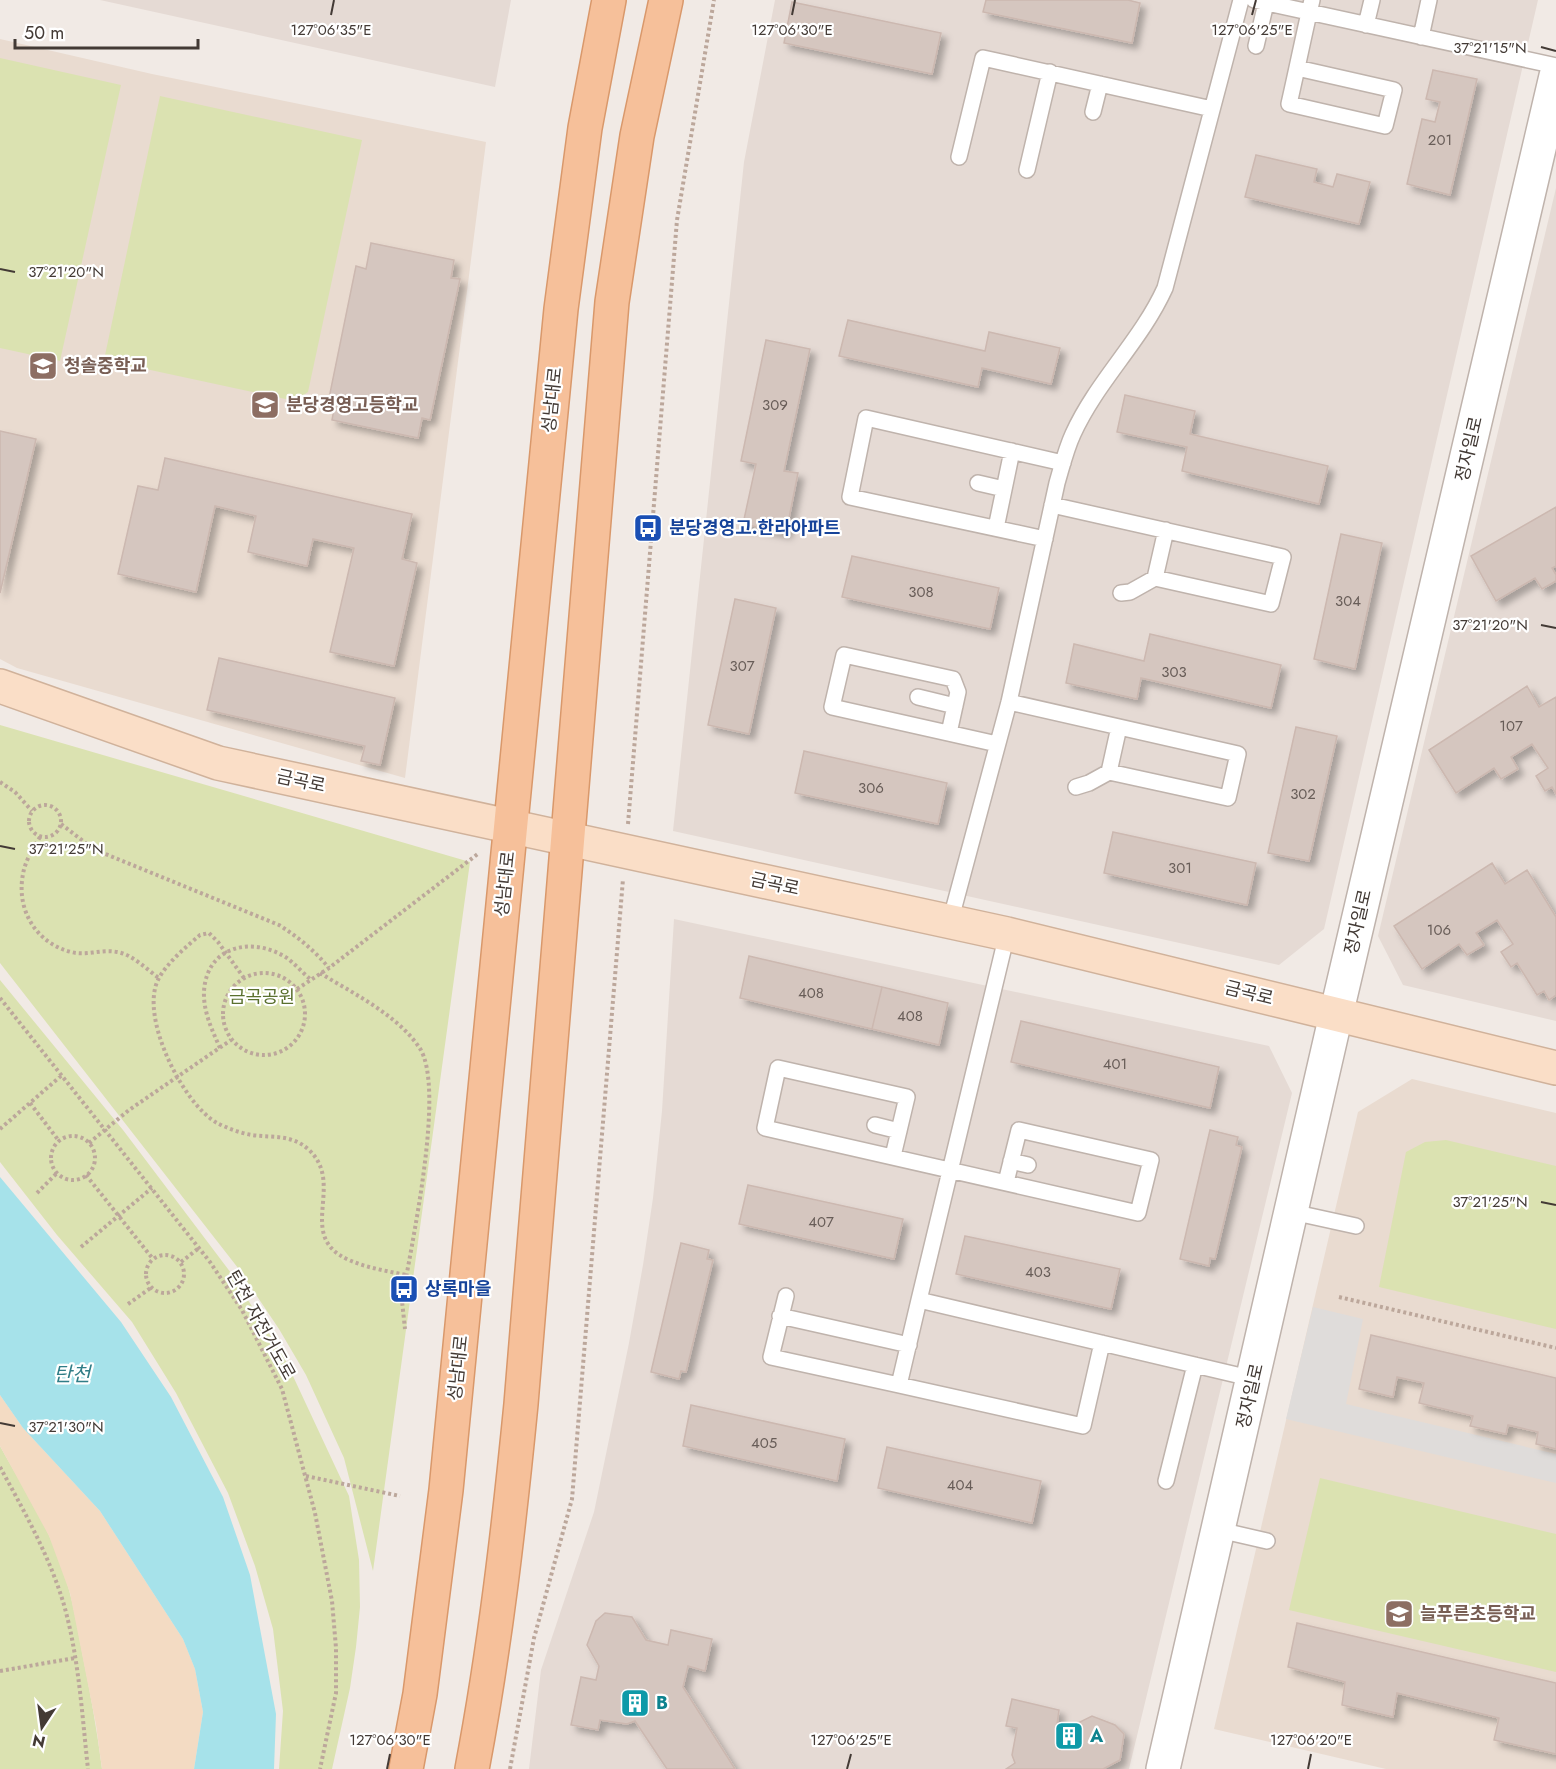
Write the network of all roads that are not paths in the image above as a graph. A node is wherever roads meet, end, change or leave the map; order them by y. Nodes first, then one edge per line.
1 (609, 0) edge
2 (666, 0) edge
3 (1240, 0) edge
4 (1372, 0) edge
5 (1429, 0) edge
6 (1260, 1) edge
7 (1310, 6) edge
8 (1366, 24) junction
9 (1421, 37) junction
10 (1256, 46) dead end
11 (1556, 66) edge
12 (1297, 68) junction
13 (1050, 72) junction
14 (1556, 76) edge
15 (1100, 84) junction
16 (1212, 109) junction
17 (1094, 112) dead end
18 (959, 157) dead end
19 (1027, 170) dead end
20 (1012, 451) junction
21 (1063, 463) junction
22 (978, 483) dead end
23 (1004, 489) junction
24 (1052, 505) junction
25 (996, 528) junction
26 (1166, 530) junction
27 (1045, 539) junction
28 (1155, 578) junction
29 (1121, 593) dead end
30 (0, 686) edge
31 (918, 697) dead end
32 (1009, 702) junction
33 (955, 705) junction
34 (1119, 727) junction
35 (949, 733) junction
36 (997, 744) junction
37 (1109, 772) junction
38 (1076, 787) dead end
39 (511, 826) junction
40 (567, 839) junction
41 (950, 922) junction
42 (1007, 934) junction
43 (1336, 1015) junction
44 (1556, 1068) edge
45 (875, 1125) dead end
46 (899, 1131) junction
47 (893, 1156) junction
48 (1011, 1161) junction
49 (1028, 1165) dead end
50 (951, 1169) junction
51 (1006, 1182) junction
52 (1292, 1212) junction
53 (1356, 1226) dead end
54 (786, 1296) dead end
55 (919, 1300) junction
56 (780, 1316) junction
57 (1102, 1343) junction
58 (909, 1345) junction
59 (1195, 1365) junction
60 (1254, 1379) junction
61 (899, 1385) junction
62 (1166, 1482) dead end
63 (1219, 1530) junction
64 (1267, 1541) dead end
65 (406, 1769) edge
66 (472, 1769) edge
67 (1163, 1769) edge

1 - 39 main road, 성남대로
2 - 40 main road
3 - 16 lane
4 - 8 lane
5 - 9 lane
6 - 7 lane
6 - 10 lane
7 - 8 lane
7 - 12 lane
8 - 9 lane
9 - 11 lane
12 - 12 lane
13 - 15 lane
13 - 18 lane
13 - 19 lane
14 - 43 street, 정자일로
15 - 16 lane
15 - 17 lane
16 - 21 lane
20 - 21 lane
20 - 23 lane
20 - 25 lane
21 - 24 lane
22 - 23 lane
23 - 25 lane
24 - 26 lane
24 - 27 lane
25 - 27 lane
26 - 28 lane
26 - 28 lane
27 - 32 lane
28 - 29 lane
30 - 39 main road, 금곡로
31 - 33 lane
32 - 34 lane
32 - 36 lane
33 - 35 lane
33 - 35 lane
34 - 37 lane
34 - 37 lane
35 - 36 lane
36 - 41 lane
37 - 38 lane
39 - 40 main road, 금곡로
39 - 65 main road, 성남대로
40 - 41 main road, 금곡로
40 - 66 main road
41 - 42 main road, 금곡로
42 - 43 main road, 금곡로
42 - 50 lane
43 - 44 main road, 금곡로
43 - 52 street, 정자일로
45 - 46 lane
46 - 47 lane
46 - 47 lane
47 - 50 lane
48 - 49 lane
48 - 51 lane
48 - 51 lane
50 - 51 lane
50 - 55 lane
52 - 53 lane
52 - 60 street, 정자일로
54 - 56 lane
55 - 57 lane
55 - 58 lane
56 - 58 lane
56 - 61 lane
57 - 59 lane
57 - 61 lane
58 - 61 lane
59 - 60 lane
59 - 62 lane
60 - 63 street, 정자일로
63 - 64 lane
63 - 67 street, 정자일로

